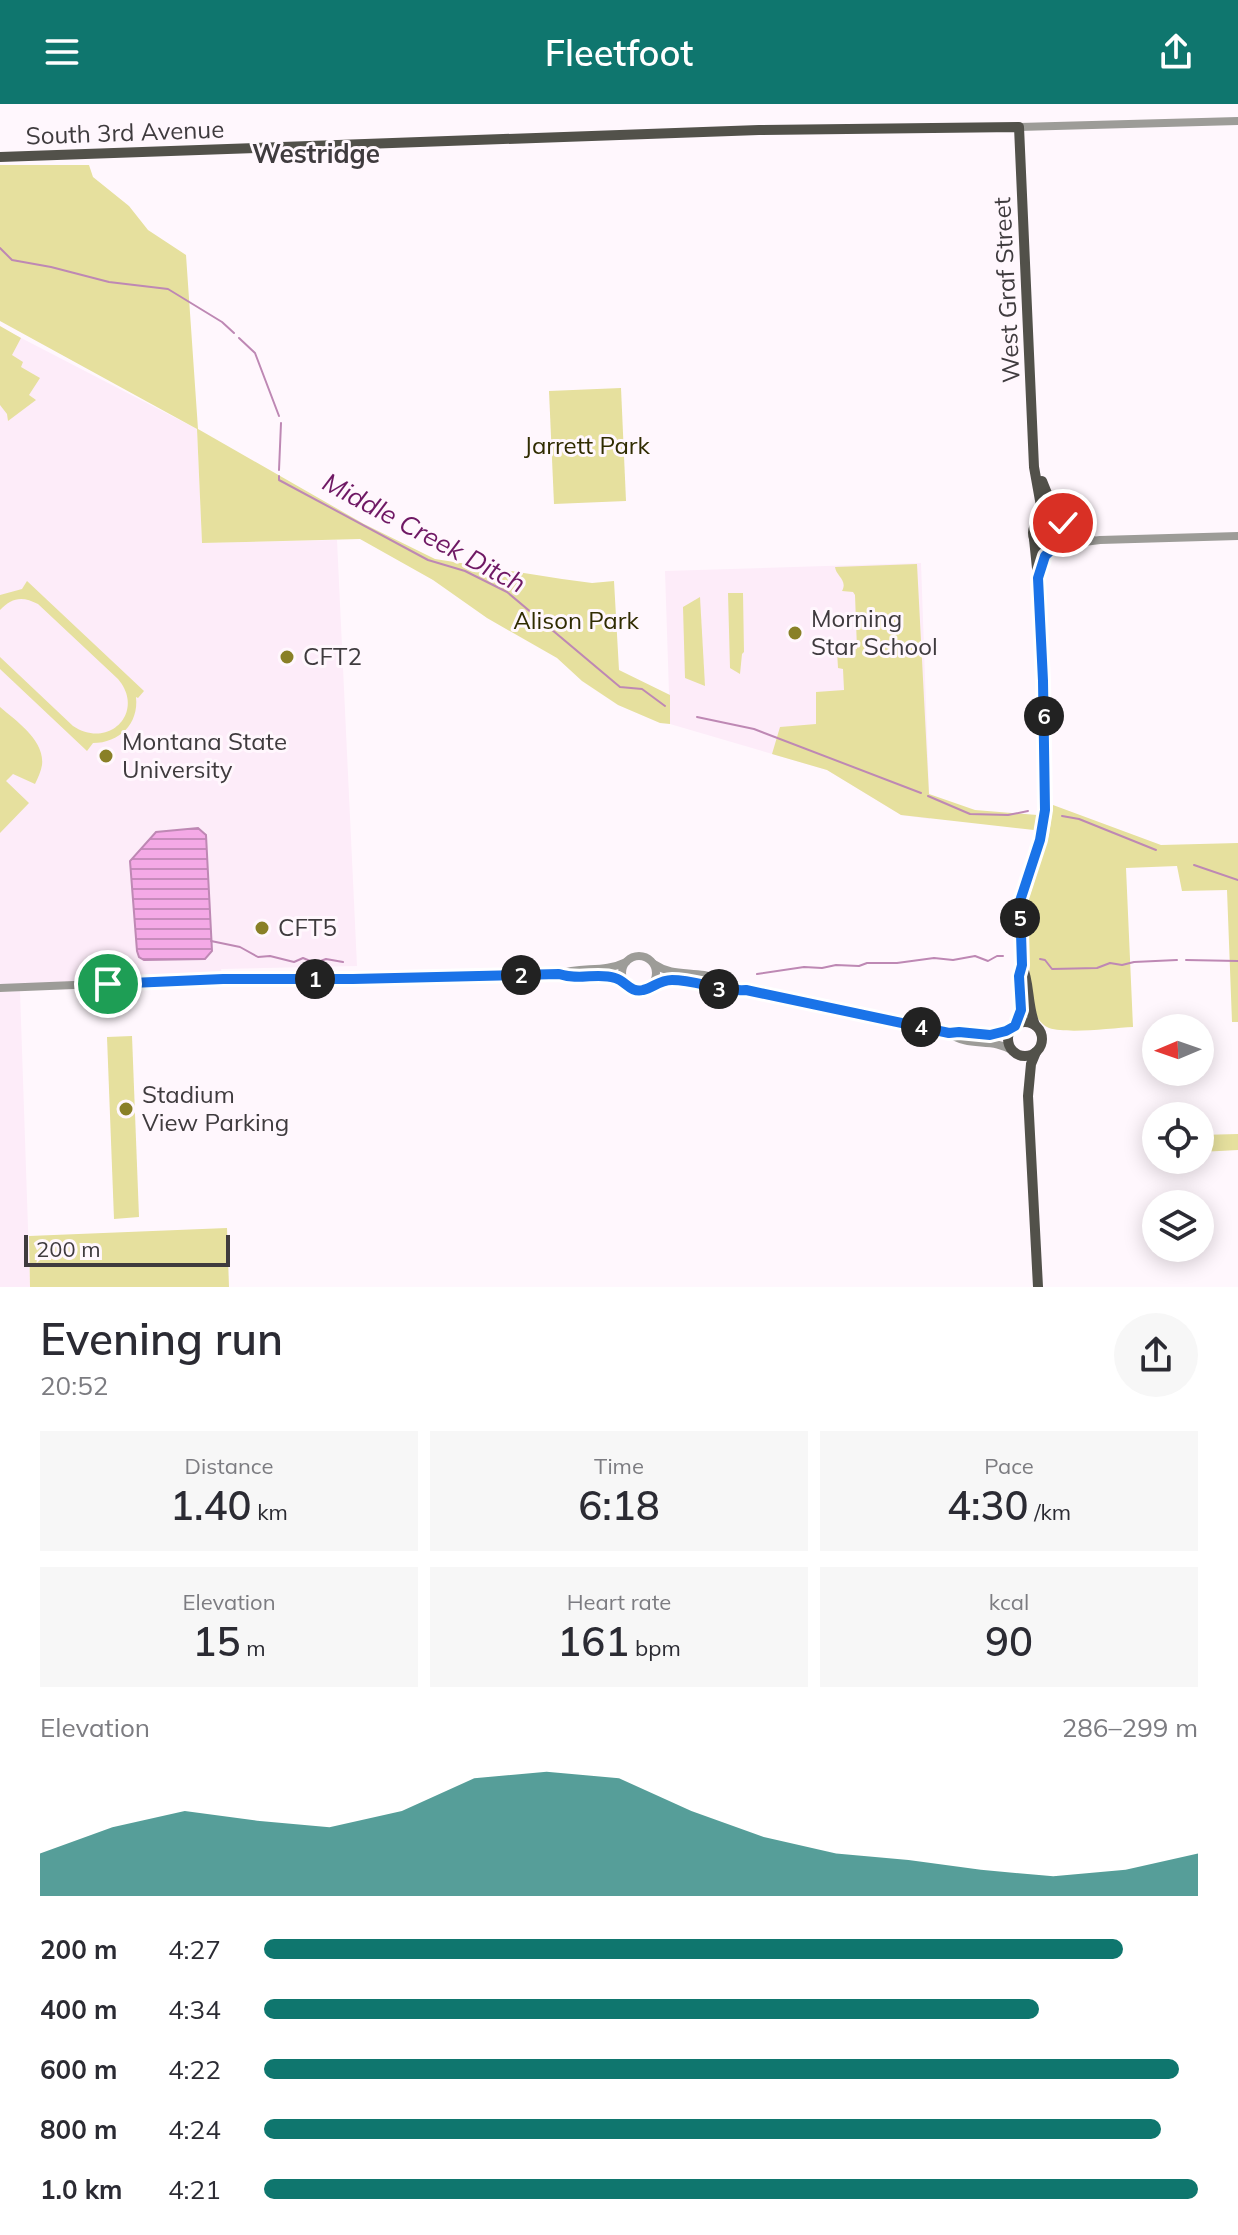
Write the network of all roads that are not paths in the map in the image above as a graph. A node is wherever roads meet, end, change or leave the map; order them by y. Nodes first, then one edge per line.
1 (1238, 121) edge
2 (998, 127) junction
3 (1019, 127) junction
4 (1020, 146) junction
5 (0, 157) edge
6 (1035, 452) junction
7 (1039, 519) junction
8 (1060, 522) junction
9 (1238, 536) edge
10 (1034, 539) junction
11 (1100, 540) junction
12 (1056, 547) junction
13 (1038, 578) junction
14 (626, 962) junction
15 (654, 964) junction
16 (1022, 965) junction
17 (559, 974) junction
18 (624, 982) junction
19 (653, 984) junction
20 (0, 988) edge
21 (746, 990) junction
22 (1035, 1025) junction
23 (1014, 1026) junction
24 (949, 1033) junction
25 (1015, 1052) junction
26 (1036, 1052) junction
27 (1028, 1096) junction
28 (1038, 1287) edge

1 - 3 street
2 - 3 main road, South 3rd Avenue
2 - 4 main road
2 - 5 main road, South 3rd Avenue
3 - 4 main road, West Graf Street
4 - 6 main road, West Graf Street
6 - 7 main road, West Graf Street
6 - 8 main road, West Graf Street
7 - 8 main road
7 - 10 main road
8 - 11 street
8 - 12 main road
9 - 11 street
10 - 12 main road
10 - 13 main road
11 - 12 street
12 - 13 main road
13 - 16 main road
14 - 15 street
14 - 17 street
14 - 18 street
15 - 19 street
15 - 21 street
16 - 22 main road
16 - 23 main road
17 - 18 street
17 - 20 street
18 - 19 street
19 - 21 street
21 - 24 street
22 - 23 main road
22 - 26 main road
23 - 24 street
23 - 25 main road
24 - 25 street
25 - 26 main road
25 - 27 main road
26 - 27 main road
27 - 28 main road

